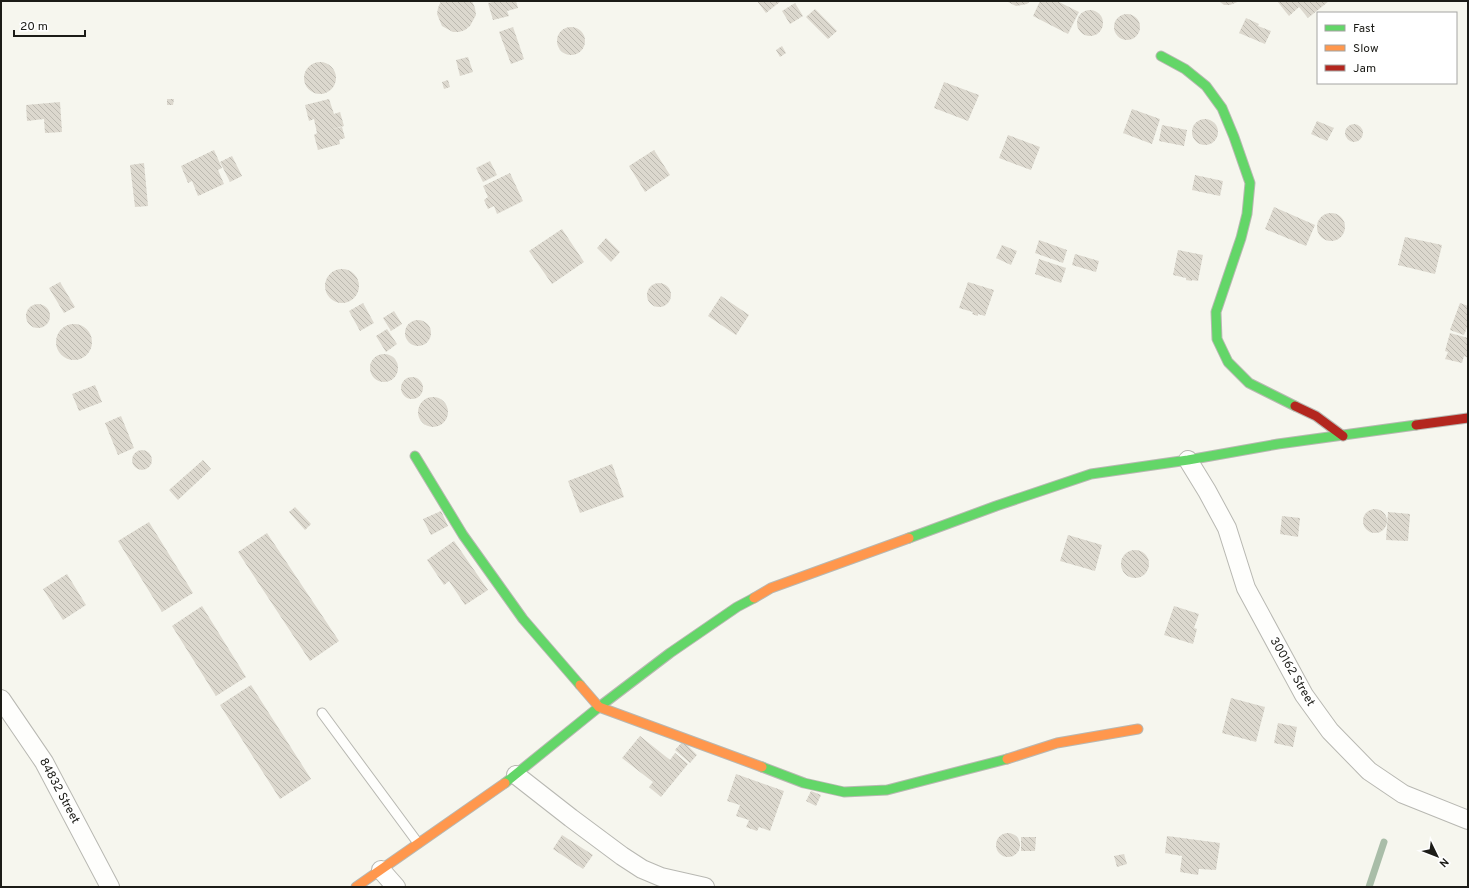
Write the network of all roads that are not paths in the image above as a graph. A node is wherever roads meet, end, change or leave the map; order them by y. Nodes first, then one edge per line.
1 (1161, 56) dead end
2 (1468, 418) edge
3 (1343, 436) junction
4 (416, 456) dead end
5 (1188, 460) junction
6 (1, 699) edge
7 (599, 707) junction
8 (322, 713) dead end
9 (1138, 729) dead end
10 (516, 775) junction
11 (1468, 820) edge
12 (418, 843) junction
13 (381, 870) junction
14 (110, 887) edge
15 (356, 887) edge
16 (396, 887) edge
17 (705, 887) edge

1 - 3 street
2 - 3 street
3 - 5 street
4 - 7 street
5 - 7 street
5 - 11 street, 300162 Street
6 - 14 street, 84832 Street
7 - 9 street
7 - 10 street
8 - 12 lane
10 - 12 street
10 - 17 street
12 - 13 street
13 - 15 street
13 - 16 street

